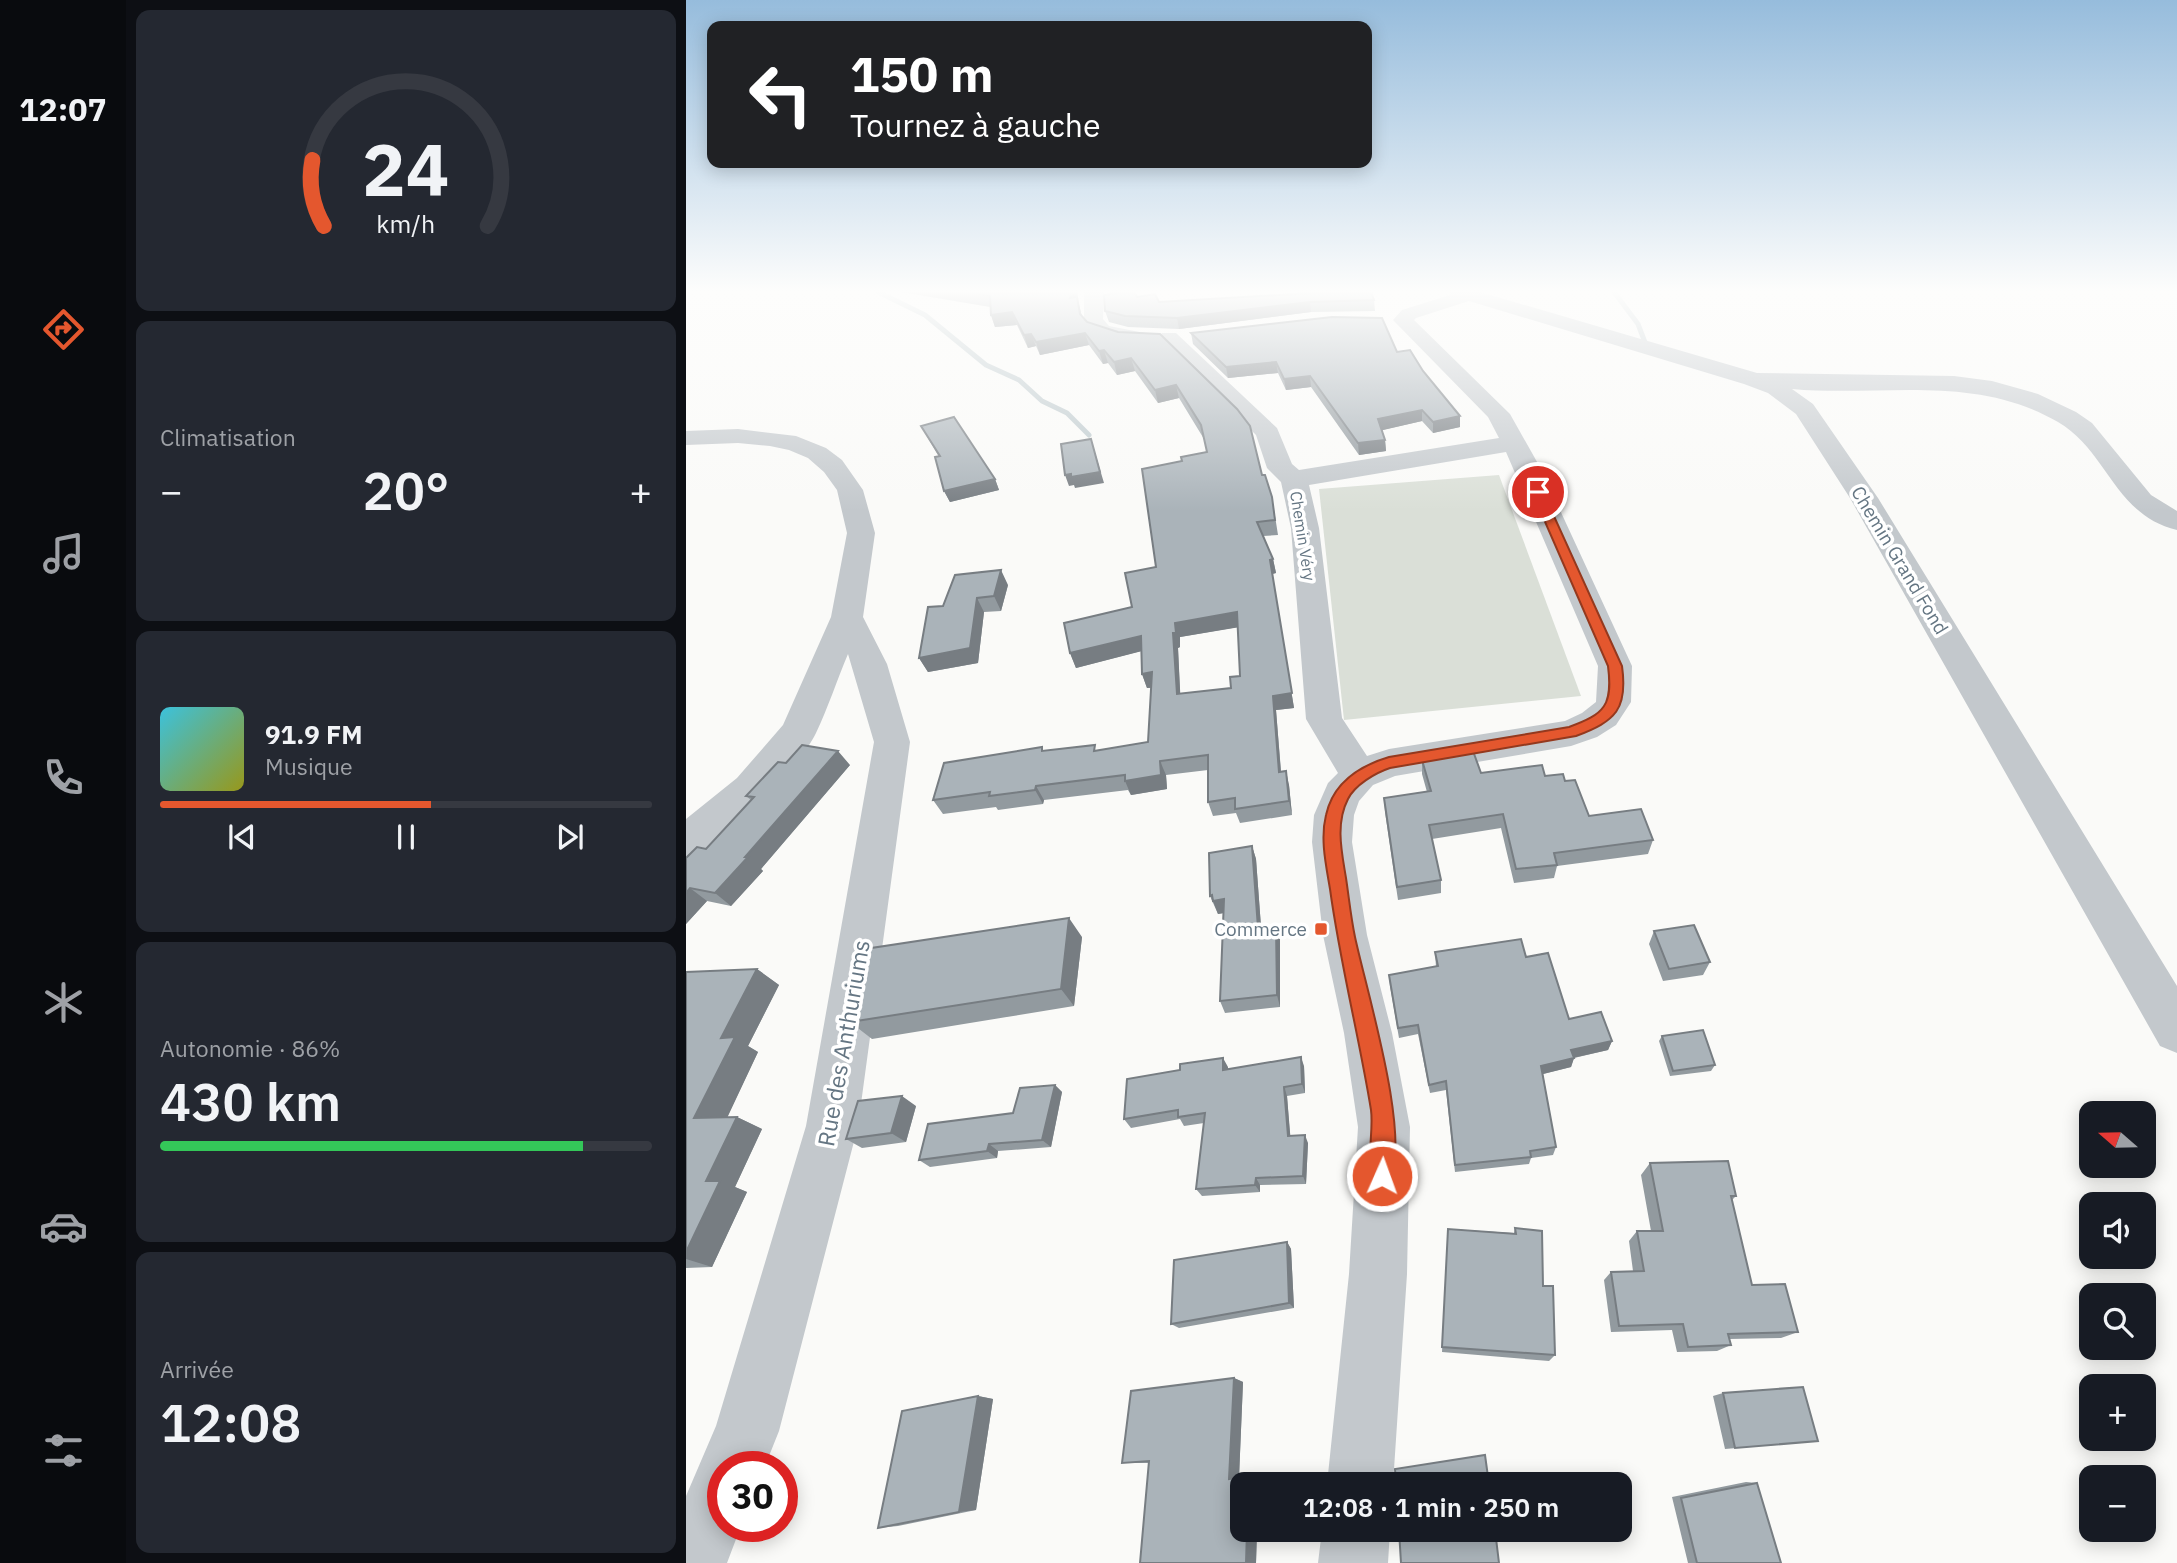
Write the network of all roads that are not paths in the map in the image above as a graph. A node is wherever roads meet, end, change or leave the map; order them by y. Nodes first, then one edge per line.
1 (1198, 365) edge
2 (1445, 365) edge
3 (1704, 365) edge
4 (1752, 379) junction
5 (686, 438) edge
6 (1514, 443) junction
7 (1294, 479) junction
8 (2177, 522) edge
9 (847, 617) junction
10 (1359, 775) junction
11 (686, 842) edge
12 (2177, 1030) edge
13 (738, 1451) edge
14 (1361, 1472) edge
15 (707, 1527) edge
16 (1355, 1542) edge
17 (692, 1563) edge
18 (1353, 1563) edge

1 - 7 street, Chemin Véry
2 - 6 street
3 - 4 street, Chemin Grand Fond
4 - 8 street
4 - 12 street, Chemin Grand Fond
5 - 9 street
6 - 7 street
6 - 10 street
7 - 10 street, Chemin Véry
9 - 11 street
9 - 13 street, Rue des Anthuriums
10 - 14 street
15 - 17 street
16 - 18 street

